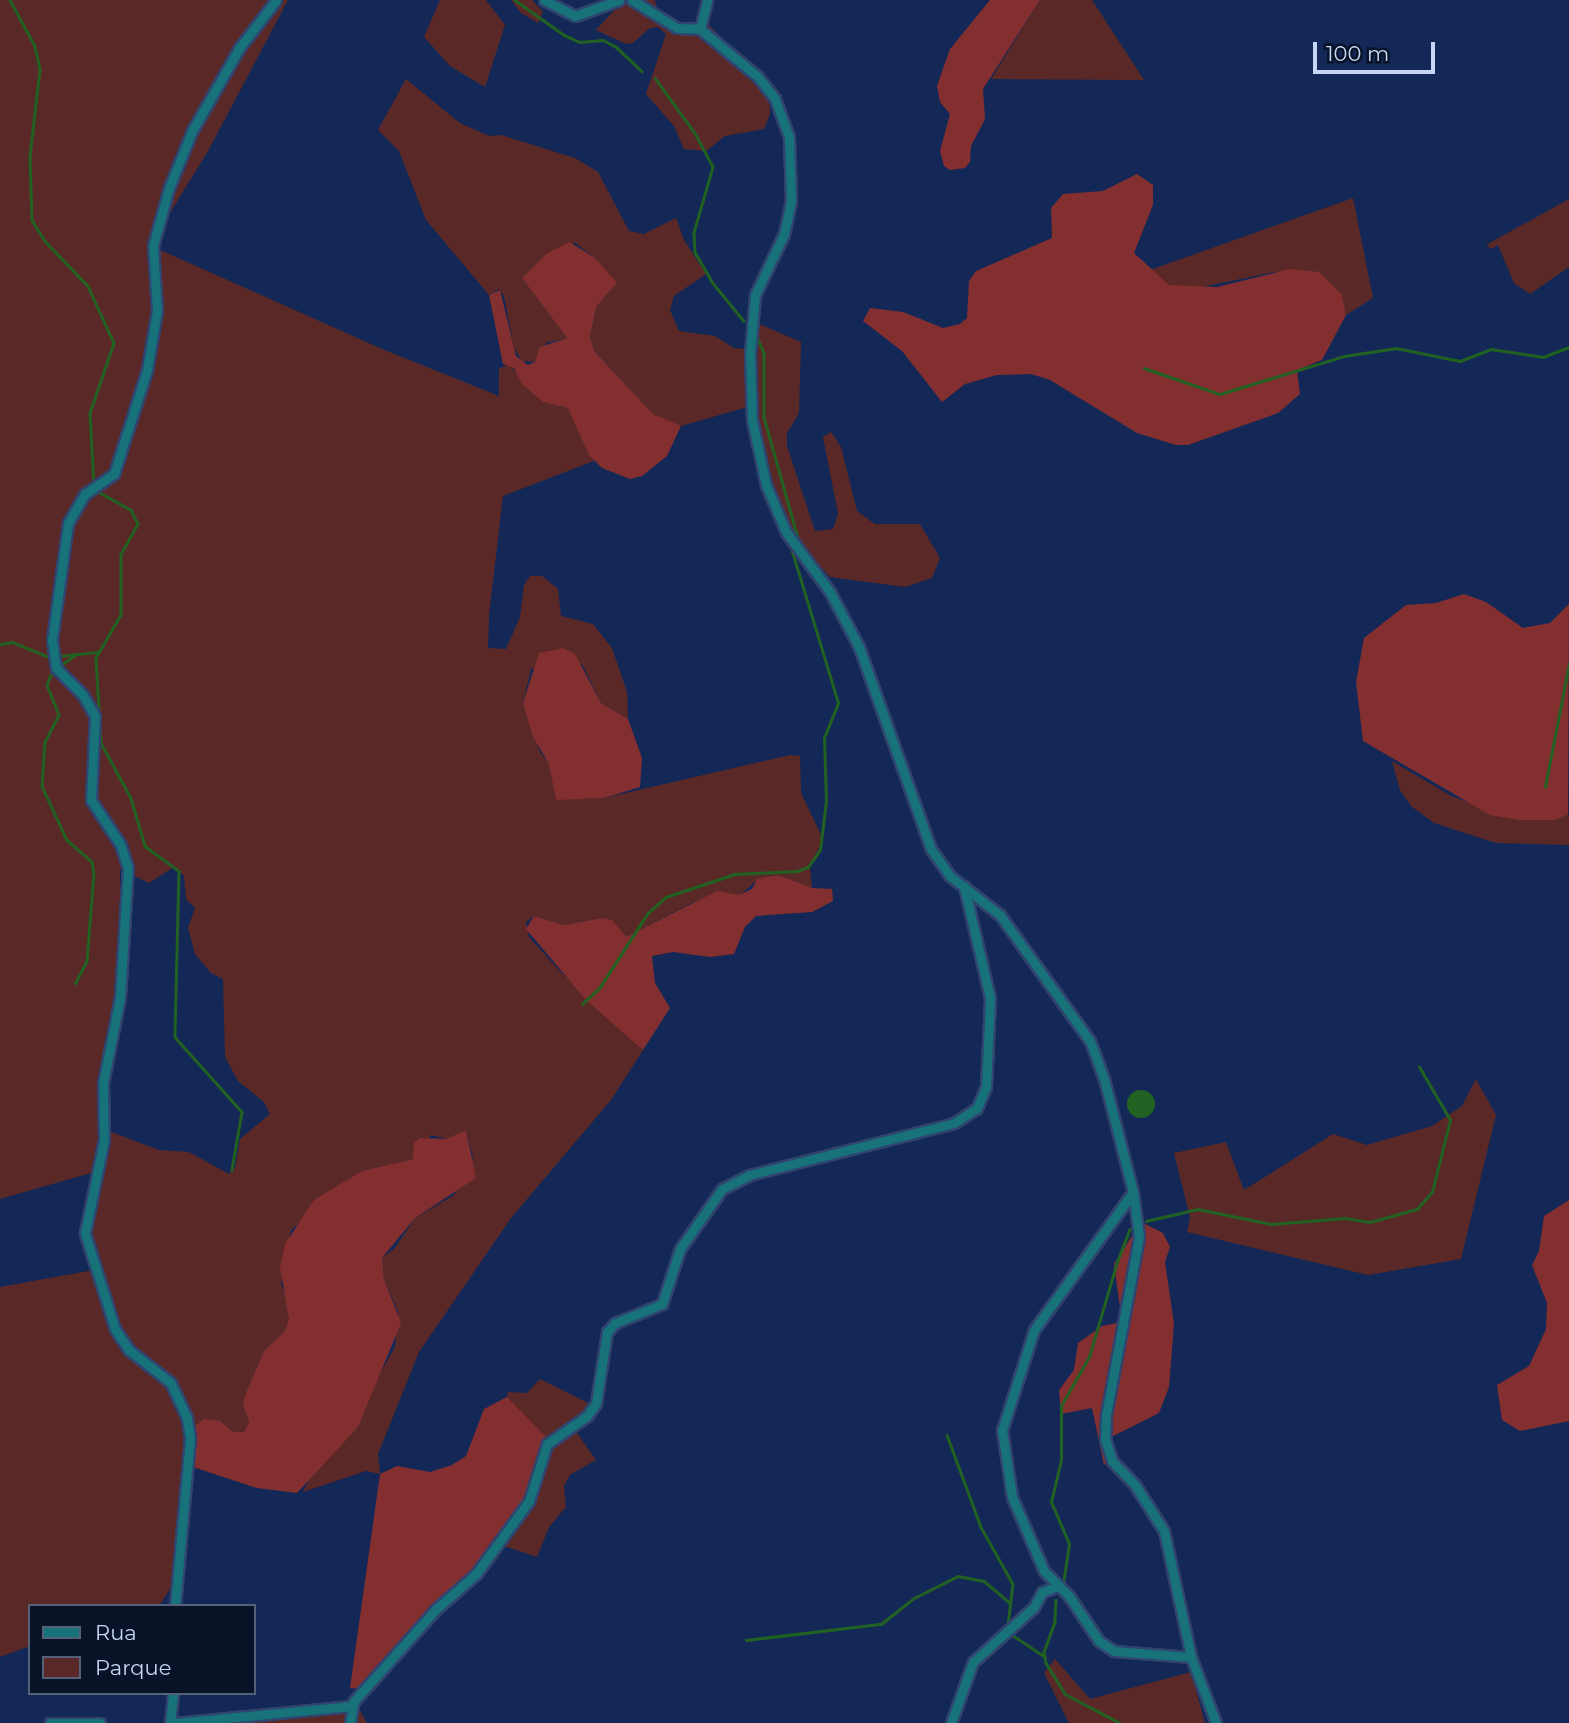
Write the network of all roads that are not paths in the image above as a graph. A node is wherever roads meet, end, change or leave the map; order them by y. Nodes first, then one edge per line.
1 (275, 0) edge
2 (544, 0) edge
3 (618, 0) edge
4 (632, 0) edge
5 (707, 0) edge
6 (701, 29) junction
7 (964, 886) junction
8 (1133, 1192) junction
9 (1058, 1586) junction
10 (175, 1604) edge
11 (1191, 1657) junction
12 (173, 1695) edge
13 (351, 1706) junction
14 (50, 1723) edge
15 (100, 1723) edge
16 (172, 1723) edge
17 (350, 1723) edge
18 (951, 1723) edge
19 (1216, 1723) edge

1 - 10 street
2 - 3 street
4 - 6 street
5 - 6 street
6 - 7 street
7 - 8 street
7 - 13 street
8 - 9 street
8 - 11 street
9 - 11 street
9 - 18 street
11 - 19 street
12 - 16 street
13 - 16 street
13 - 17 street
14 - 15 street

